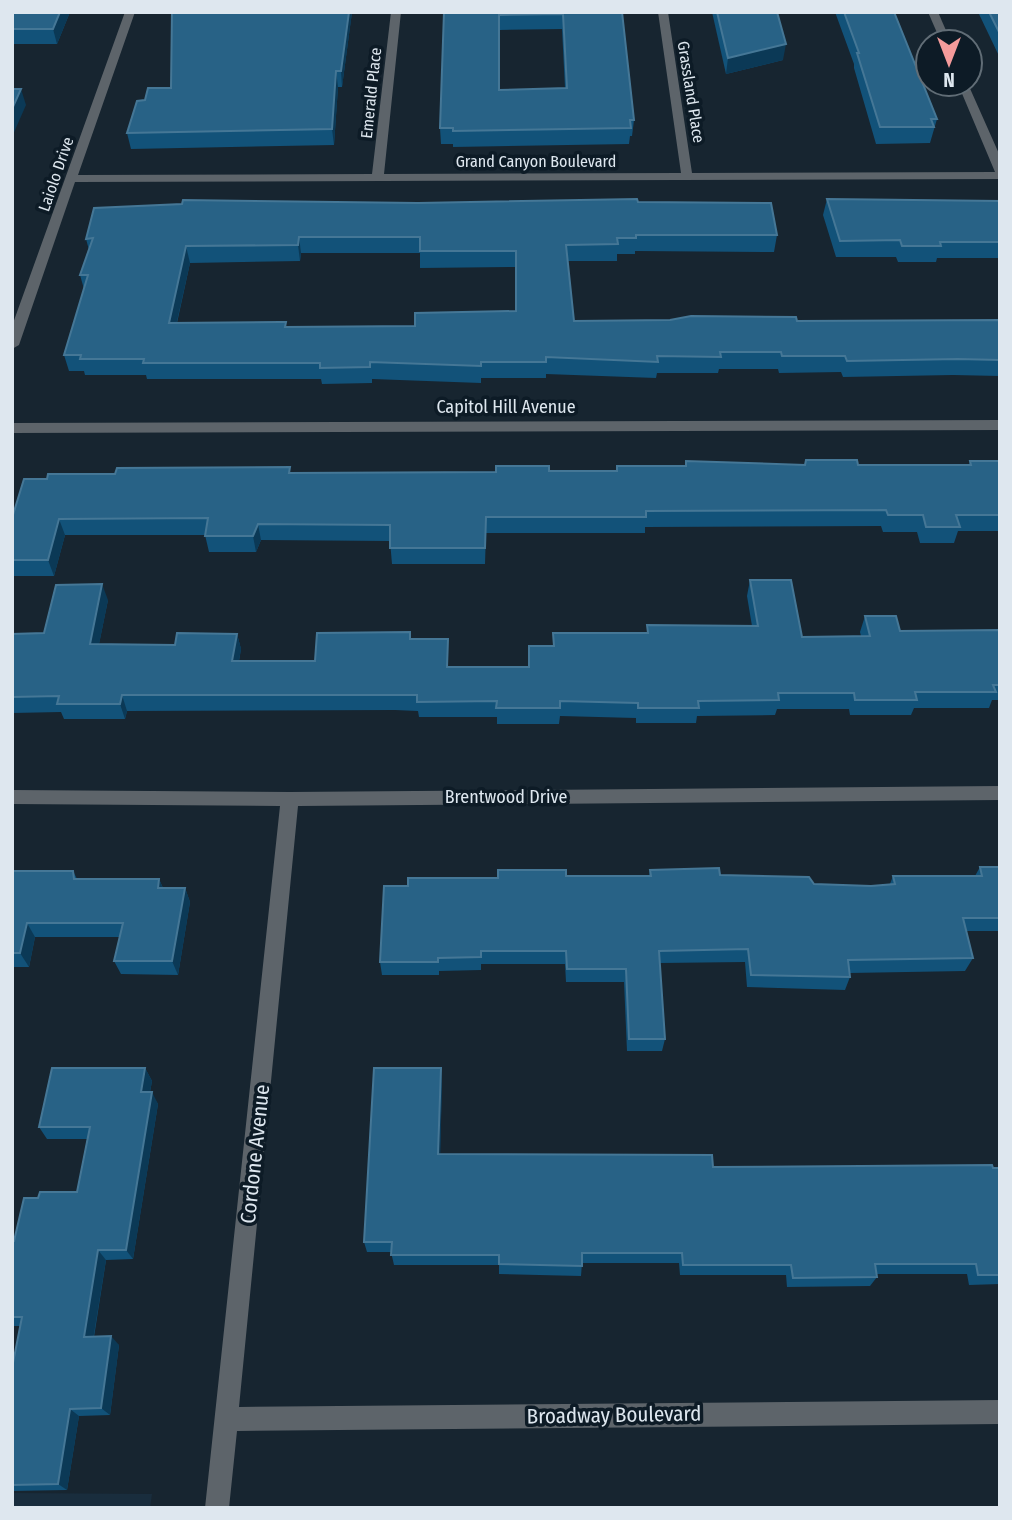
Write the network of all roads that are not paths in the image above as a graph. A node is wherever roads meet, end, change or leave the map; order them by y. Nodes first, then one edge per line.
1 (130, 12) edge
2 (396, 12) edge
3 (663, 12) edge
4 (970, 98) edge
5 (1000, 170) edge
6 (1000, 175) edge
7 (687, 176) junction
8 (378, 177) junction
9 (71, 179) junction
10 (12, 345) edge
11 (1000, 425) edge
12 (12, 428) edge
13 (1000, 793) edge
14 (12, 797) edge
15 (290, 799) junction
16 (1000, 1412) edge
17 (228, 1419) junction
18 (217, 1508) edge

1 - 9 street, Laiolo Drive
2 - 8 street, Emerald Place
3 - 7 street, Grassland Place
4 - 5 street
6 - 7 street, Grand Canyon Boulevard
7 - 8 street, Grand Canyon Boulevard
8 - 9 street, Grand Canyon Boulevard
9 - 10 street, Laiolo Drive
11 - 12 street, Capitol Hill Avenue
13 - 15 street, Brentwood Drive
14 - 15 street, Brentwood Drive
15 - 17 street, Cordone Avenue
16 - 17 street, Broadway Boulevard
17 - 18 street, Cordone Avenue

